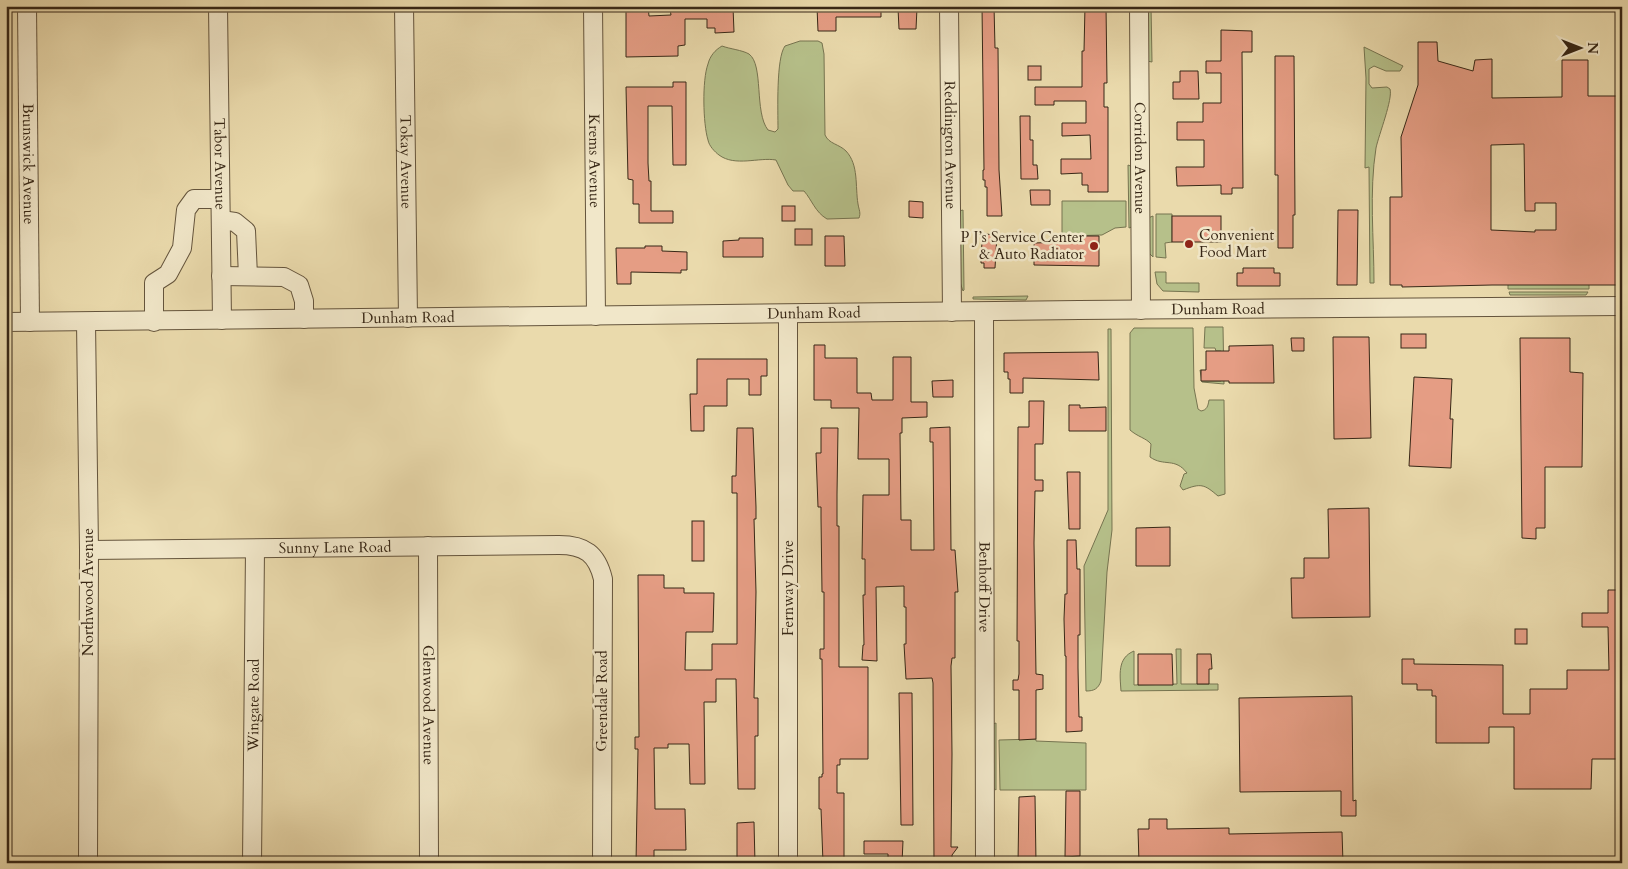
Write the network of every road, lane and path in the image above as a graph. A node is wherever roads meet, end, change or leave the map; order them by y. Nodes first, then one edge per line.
1 (27, 6) edge
2 (218, 6) edge
3 (404, 6) edge
4 (592, 6) edge
5 (949, 6) edge
6 (1139, 6) edge
7 (220, 199) junction
8 (220, 220) junction
9 (221, 276) junction
10 (248, 276) junction
11 (1622, 306) edge
12 (1141, 310) junction
13 (952, 312) junction
14 (984, 312) junction
15 (788, 314) junction
16 (596, 316) junction
17 (408, 318) junction
18 (304, 319) junction
19 (222, 320) junction
20 (6, 322) edge
21 (30, 322) junction
22 (86, 322) junction
23 (154, 322) junction
24 (428, 546) junction
25 (582, 548) joint
26 (256, 549) junction
27 (88, 550) junction
28 (88, 863) edge
29 (252, 863) edge
30 (429, 863) edge
31 (602, 863) edge
32 (788, 863) edge
33 (985, 863) edge

1 - 21 street, Brunswick Avenue
2 - 7 street, Tabor Avenue
3 - 17 street, Tokay Avenue
4 - 16 street, Krems Avenue
5 - 13 street, Reddington Avenue
6 - 12 street, Corridon Avenue
7 - 8 street, Tabor Avenue
7 - 23 street
8 - 9 street, Tabor Avenue
8 - 10 street
9 - 10 street
9 - 19 street, Tabor Avenue
10 - 18 street
11 - 12 street, Dunham Road
12 - 14 street, Dunham Road
13 - 14 street, Dunham Road
13 - 15 street, Dunham Road
14 - 33 street, Benhoff Drive
15 - 16 street, Dunham Road
15 - 32 street, Fernway Drive
16 - 17 street, Dunham Road
17 - 18 street, Dunham Road
18 - 19 street, Dunham Road
19 - 23 street, Dunham Road
20 - 21 street, Dunham Road
21 - 22 street, Dunham Road
22 - 23 street, Dunham Road
22 - 27 street, Northwood Avenue
24 - 25 street, Sunny Lane Road
24 - 26 street, Sunny Lane Road
24 - 30 street, Glenwood Avenue
25 - 31 street, Greendale Road
26 - 27 street, Sunny Lane Road
26 - 29 street, Wingate Road
27 - 28 street, Northwood Avenue

